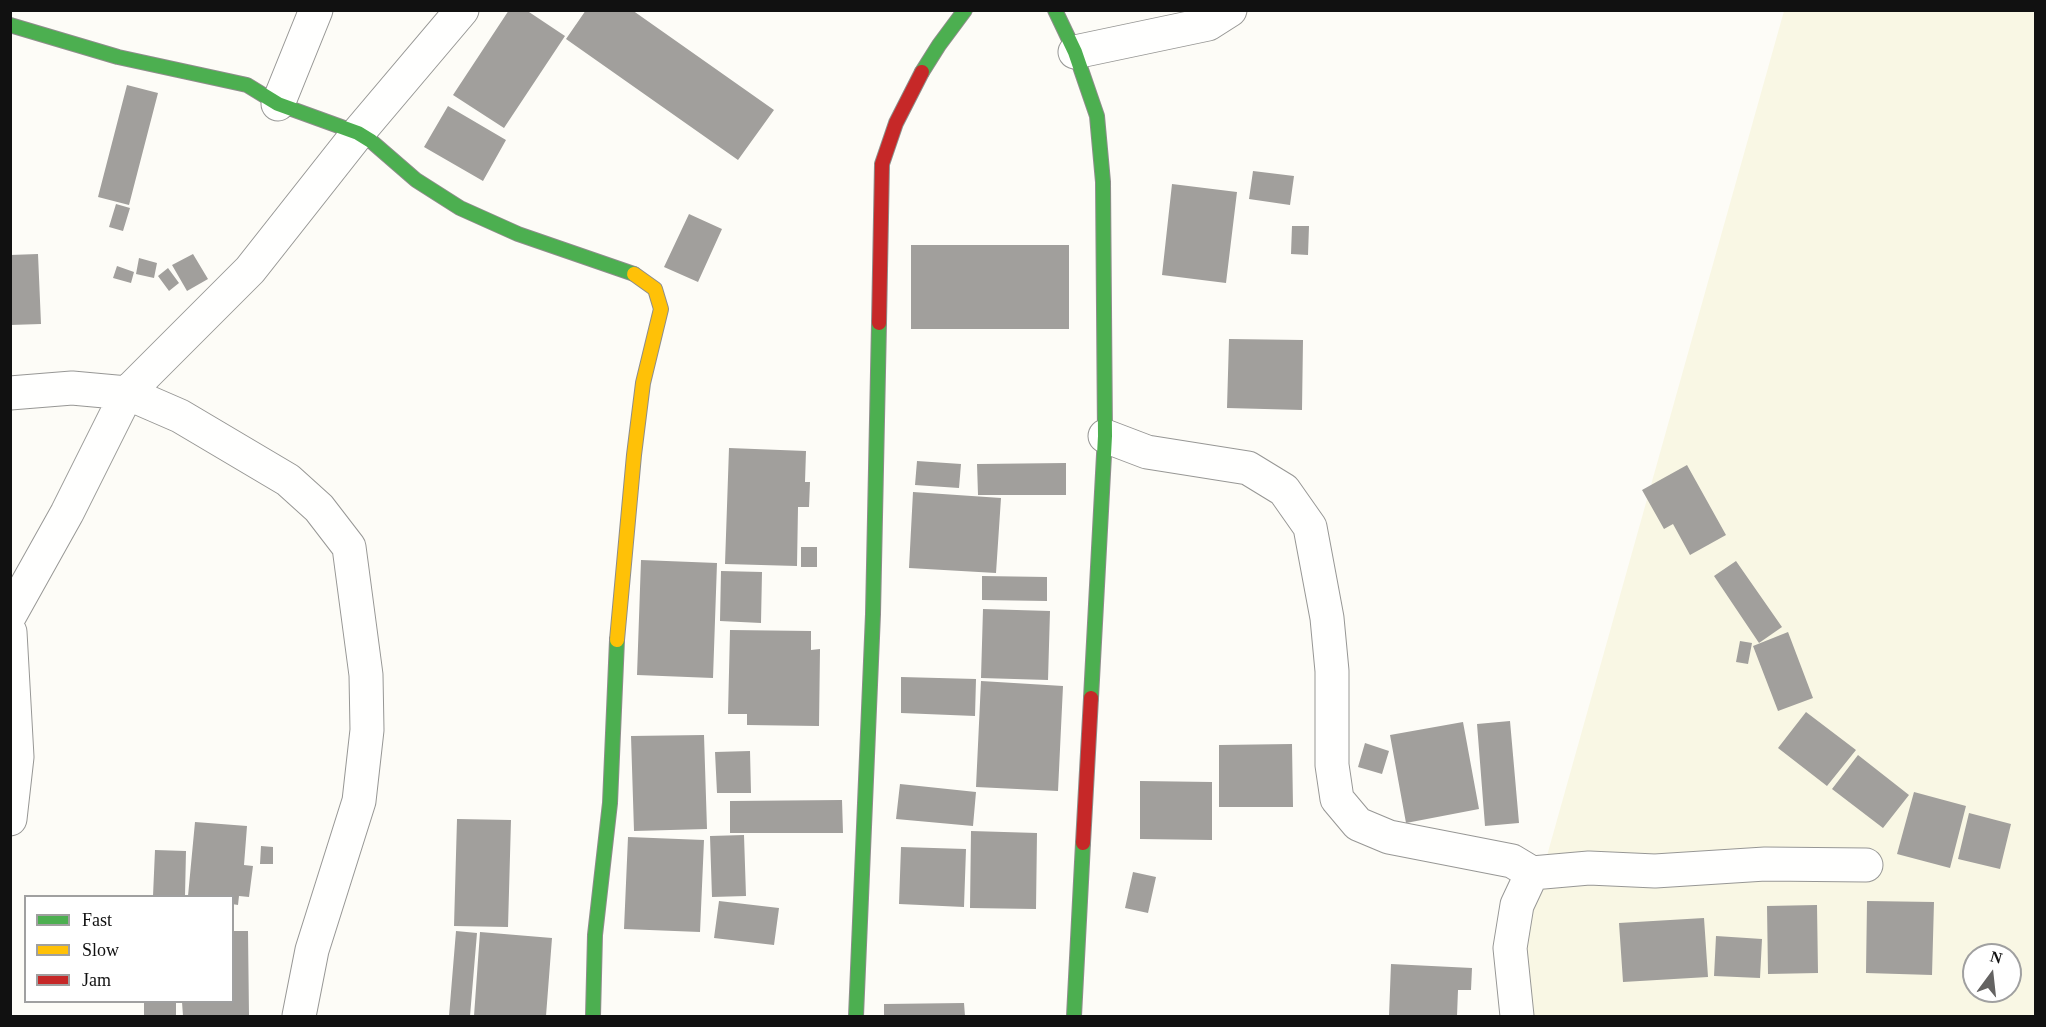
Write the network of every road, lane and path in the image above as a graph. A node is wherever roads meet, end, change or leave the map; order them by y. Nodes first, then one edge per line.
1 (316, 10) edge
2 (462, 10) edge
3 (965, 10) edge
4 (1055, 10) edge
5 (1230, 10) edge
6 (10, 25) edge
7 (1075, 52) junction
8 (278, 104) junction
9 (358, 134) junction
10 (10, 393) edge
11 (127, 393) junction
12 (1105, 436) junction
13 (10, 615) edge
14 (10, 632) edge
15 (10, 819) edge
16 (1866, 865) dead end
17 (1532, 873) junction
18 (298, 1017) edge
19 (593, 1017) edge
20 (856, 1017) edge
21 (1074, 1017) edge
22 (1517, 1017) edge

1 - 8 street
2 - 9 street
3 - 20 street
4 - 7 street
5 - 7 street
6 - 8 street
7 - 12 street
8 - 9 street
9 - 11 street
9 - 19 street
10 - 11 street
11 - 13 street
11 - 18 street
12 - 17 street
12 - 21 street
14 - 15 street
16 - 17 street
17 - 22 street

